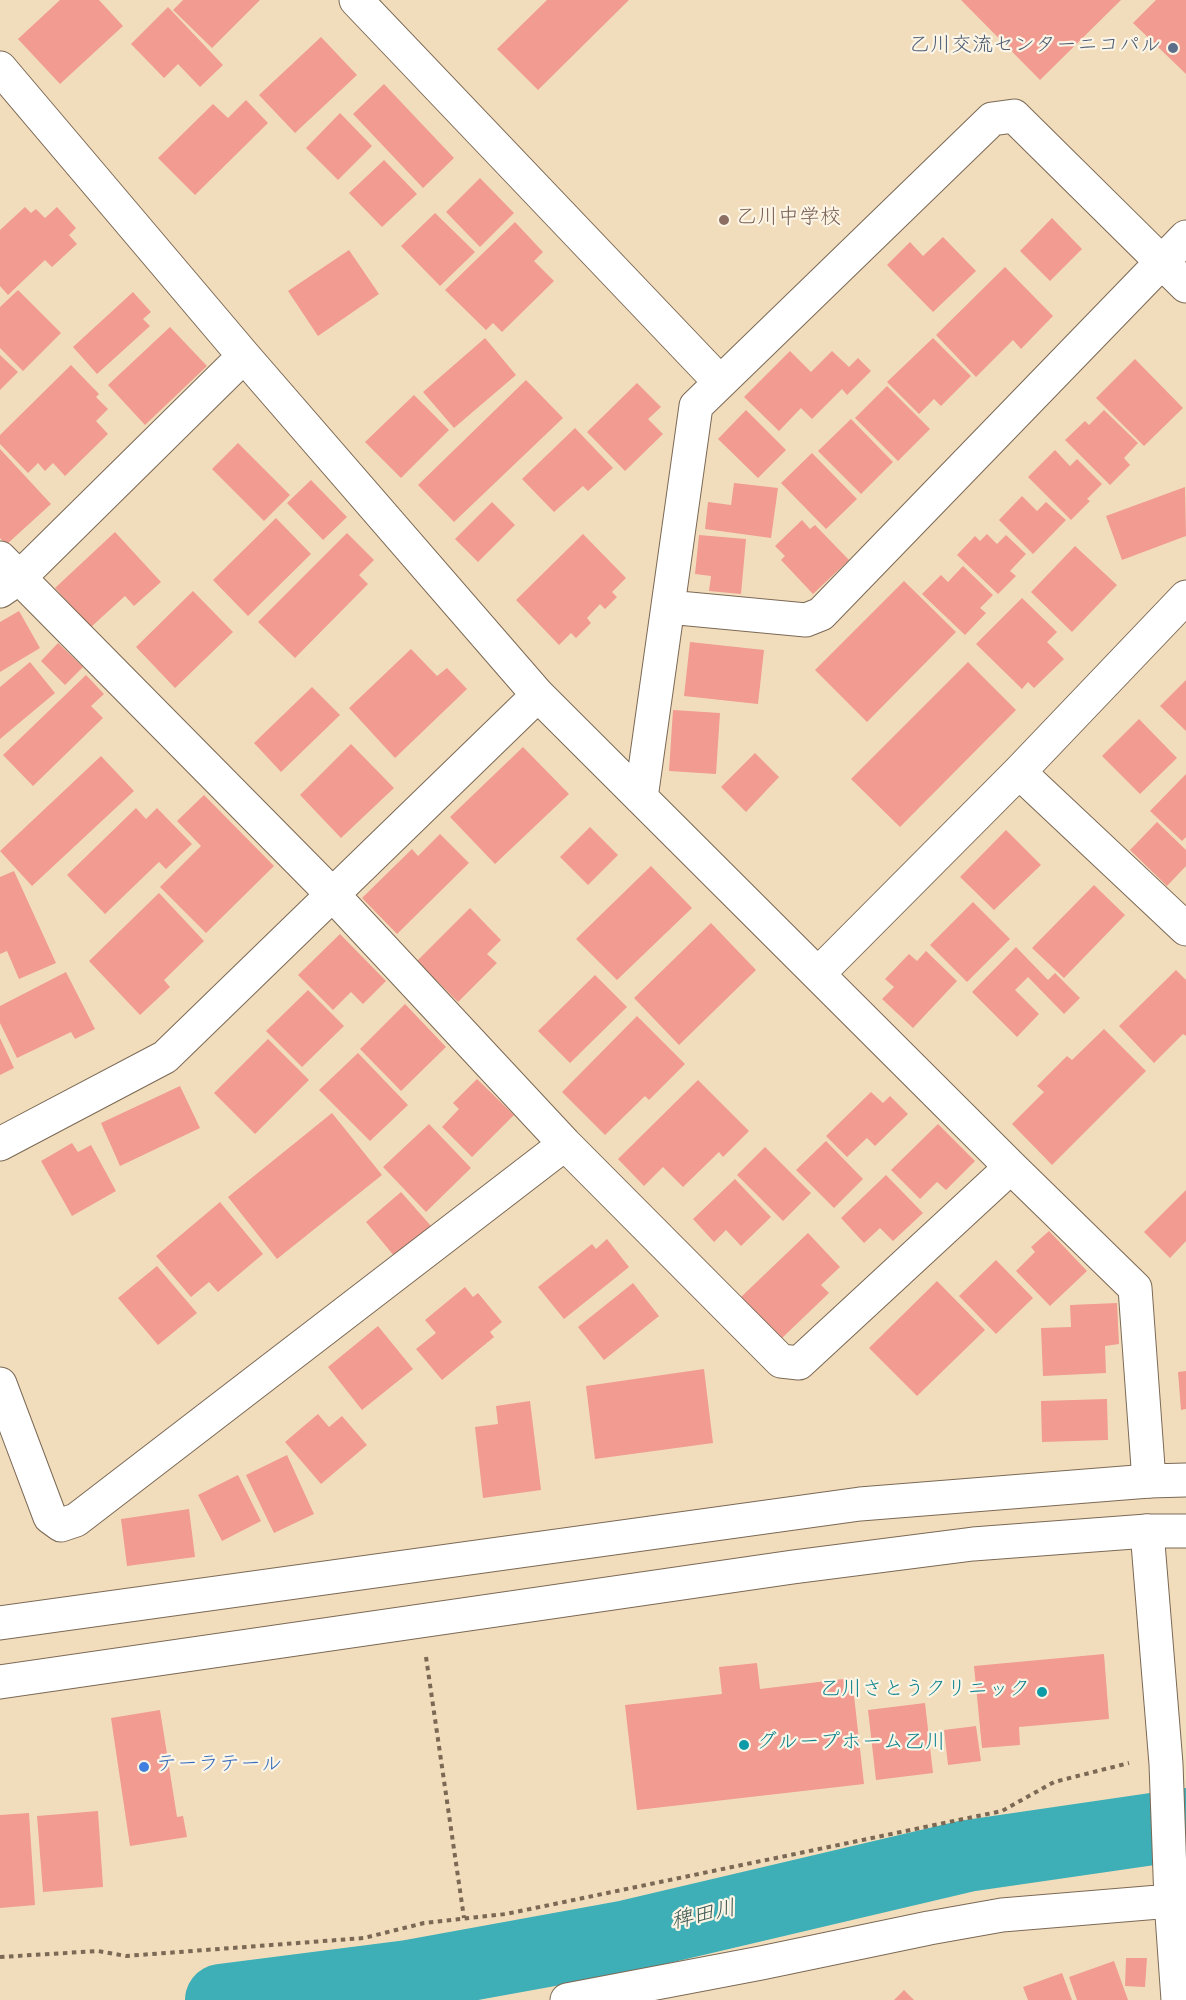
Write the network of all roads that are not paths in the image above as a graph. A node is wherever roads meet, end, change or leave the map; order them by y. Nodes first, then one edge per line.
1 (356, 0) edge
2 (0, 68) edge
3 (1186, 237) edge
4 (1161, 262) junction
5 (1186, 286) edge
6 (244, 356) junction
7 (719, 381) junction
8 (6, 576) edge
9 (1186, 597) edge
10 (668, 607) junction
11 (538, 695) junction
12 (1019, 772) junction
13 (641, 798) junction
14 (333, 896) junction
15 (1184, 924) edge
16 (818, 974) junction
17 (0, 1144) edge
18 (565, 1144) junction
19 (1011, 1167) junction
20 (0, 1384) edge
21 (1149, 1480) junction
22 (1186, 1480) edge
23 (1147, 1531) junction
24 (1186, 1531) edge
25 (0, 1623) edge
26 (0, 1682) edge
27 (1171, 1892) junction
28 (602, 1997) edge
29 (567, 2000) edge
30 (1178, 2000) edge

1 - 7 street
2 - 6 street
3 - 4 street
4 - 5 street
4 - 7 street
4 - 10 street
6 - 8 street
6 - 11 street
7 - 10 street
8 - 14 street
9 - 12 street
10 - 13 street
11 - 13 street
11 - 14 street
12 - 15 street
12 - 16 street
13 - 16 street
14 - 17 street
14 - 18 street
16 - 19 street
18 - 19 street
18 - 20 street
19 - 21 street
21 - 22 street
21 - 25 street
23 - 24 street
23 - 26 street
23 - 27 street
27 - 28 street
27 - 30 street
28 - 29 street

